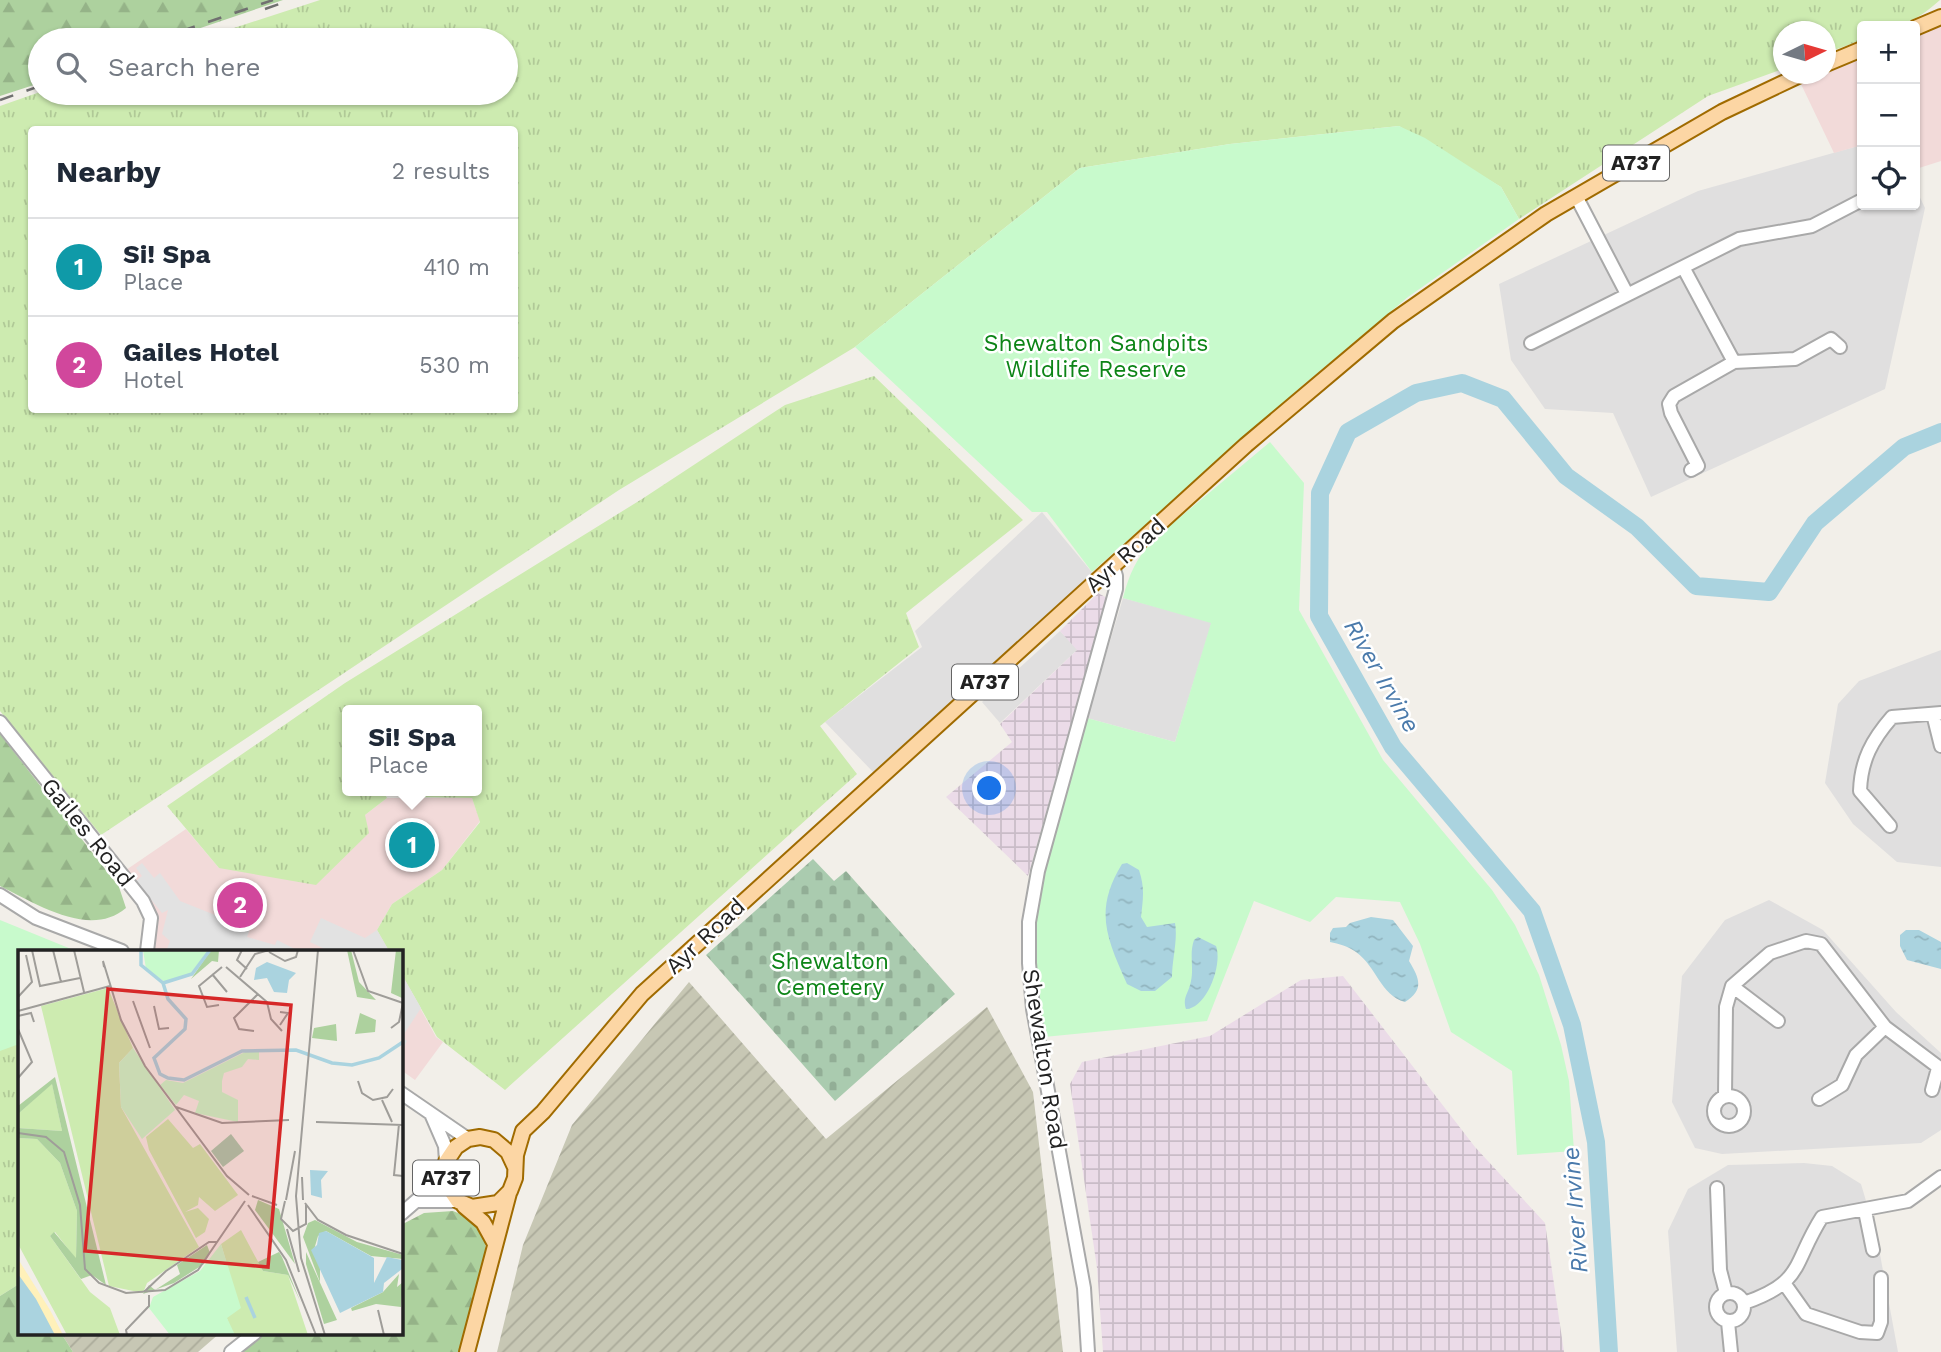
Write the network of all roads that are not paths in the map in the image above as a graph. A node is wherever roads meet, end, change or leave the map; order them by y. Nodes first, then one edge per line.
1 (1941, 17) edge
2 (1920, 26) edge
3 (1857, 51) edge
4 (1836, 60) edge
5 (1781, 84) edge
6 (1577, 198) junction
7 (1857, 203) edge
8 (1683, 267) junction
9 (1627, 294) junction
10 (1531, 343) dead end
11 (1840, 347) dead end
12 (1734, 362) junction
13 (1691, 470) dead end
14 (1113, 566) junction
15 (1937, 714) edge
16 (0, 722) edge
17 (1941, 746) edge
18 (1890, 826) dead end
19 (0, 895) edge
20 (119, 950) edge
21 (147, 950) edge
22 (1731, 986) junction
23 (1778, 1021) dead end
24 (1885, 1027) junction
25 (1940, 1068) edge
26 (1932, 1090) dead end
27 (402, 1094) edge
28 (1725, 1096) dead end
29 (1819, 1099) dead end
30 (429, 1112) junction
31 (523, 1132) junction
32 (474, 1138) junction
33 (446, 1164) junction
34 (515, 1167) junction
35 (1941, 1177) edge
36 (1717, 1188) dead end
37 (510, 1191) junction
38 (417, 1201) junction
39 (460, 1201) junction
40 (1865, 1211) junction
41 (402, 1213) edge
42 (494, 1242) junction
43 (1873, 1250) dead end
44 (1735, 1251) dead end
45 (1719, 1252) junction
46 (1881, 1278) dead end
47 (1784, 1283) junction
48 (1726, 1293) junction
49 (1744, 1303) junction
50 (1728, 1322) junction
51 (254, 1334) edge
52 (231, 1352) edge
53 (467, 1352) edge
54 (1088, 1352) edge
55 (1731, 1352) edge

1 - 2 main road
3 - 4 main road
5 - 6 main road, Ayr Road / A737
6 - 9 street
6 - 14 main road, Ayr Road / A737
7 - 8 street
8 - 9 street
8 - 12 street
9 - 10 street
11 - 12 street
12 - 13 street
14 - 31 main road, Ayr Road / A737
14 - 54 street, Shewalton Road
15 - 17 street
15 - 18 street
16 - 21 street, Gailes Road
19 - 20 street
22 - 23 street
22 - 24 street
22 - 28 street
24 - 25 street
24 - 29 street
25 - 26 street
27 - 30 street
30 - 32 street
30 - 33 street
31 - 32 main road, A737
31 - 34 main road, A737
32 - 33 main road, A737
32 - 34 main road, A737
33 - 38 street
33 - 39 main road, A737
34 - 37 main road, A737
35 - 40 street
36 - 45 street
37 - 39 main road, A737
37 - 42 main road, A737
38 - 39 street
38 - 41 street
39 - 42 main road, A737
40 - 43 street
40 - 47 street
42 - 53 main road, A737
44 - 45 street
45 - 48 street
46 - 47 street
47 - 49 street
48 - 49 street
48 - 50 street
49 - 50 street
50 - 55 street
51 - 52 street

